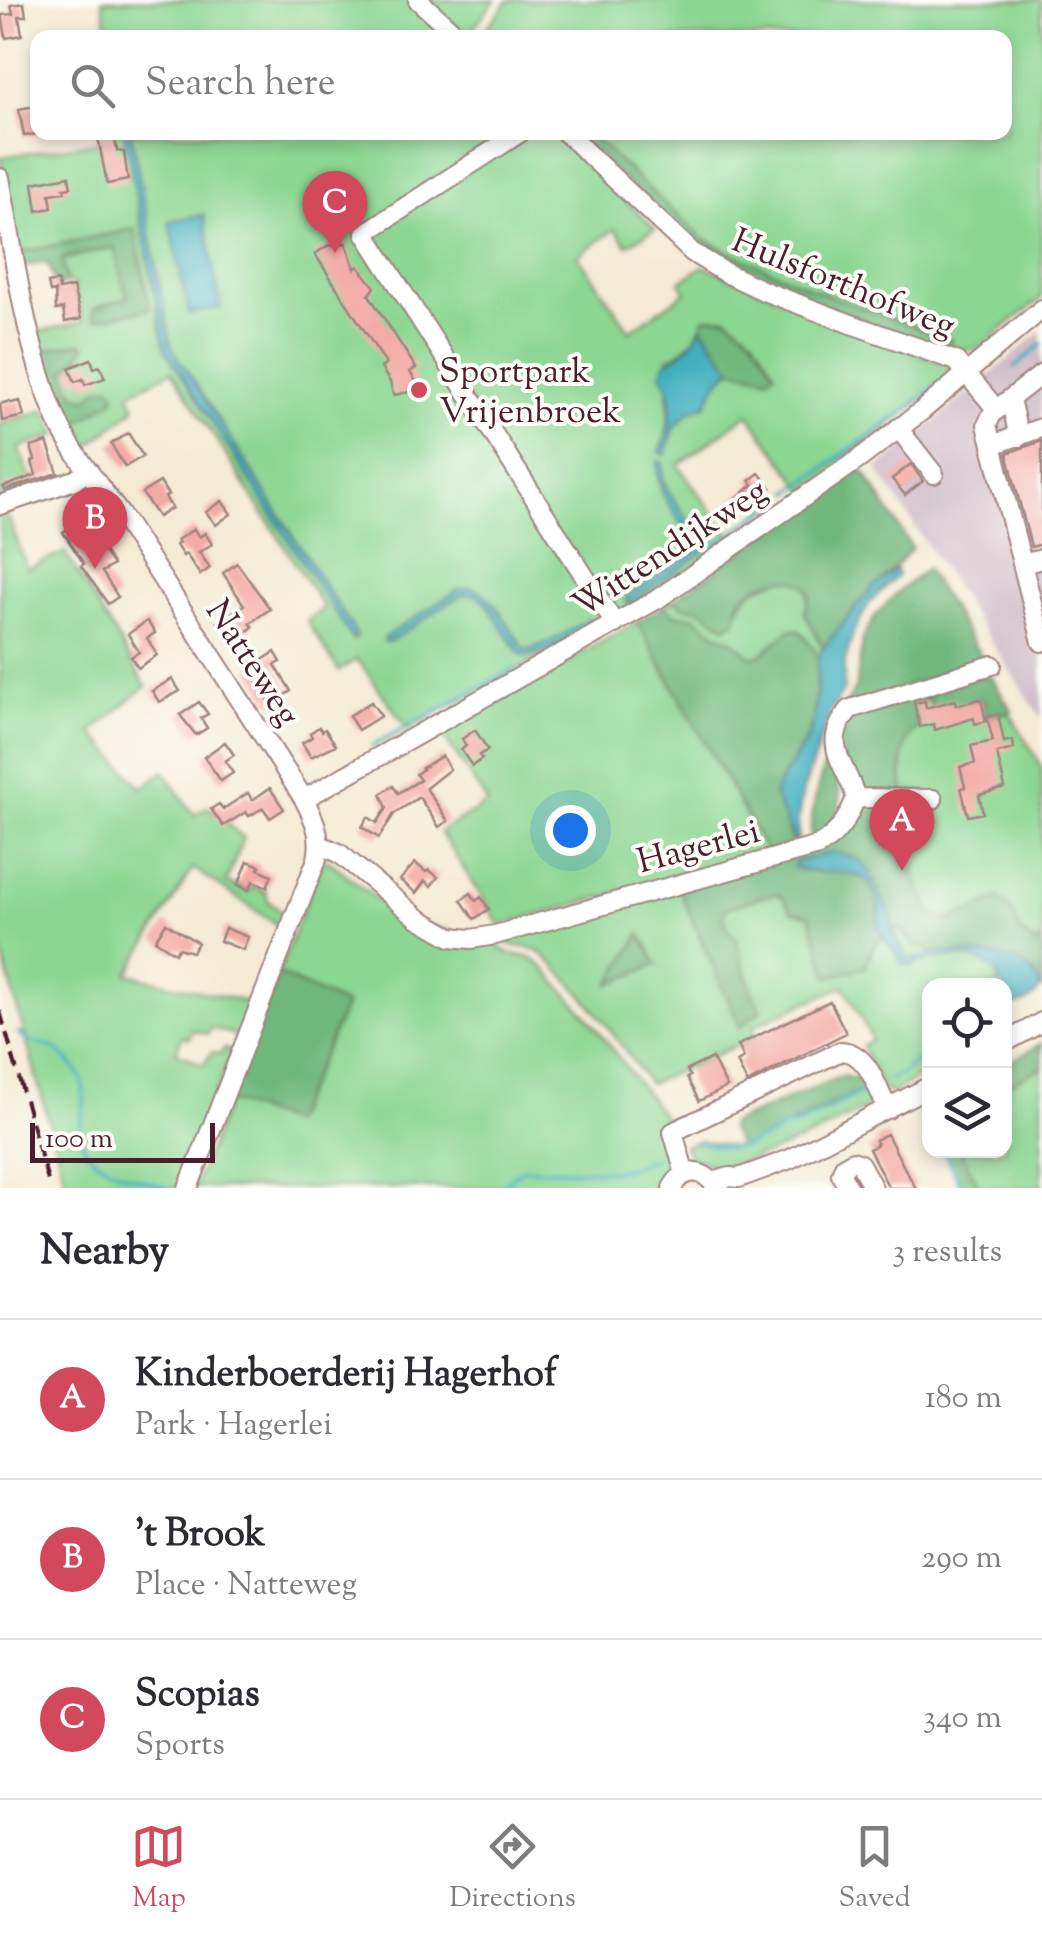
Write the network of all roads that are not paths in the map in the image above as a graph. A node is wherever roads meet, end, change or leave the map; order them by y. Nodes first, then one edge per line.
1 (418, 0) edge
2 (451, 30) edge
3 (510, 140) edge
4 (573, 140) edge
5 (0, 178) edge
6 (1042, 309) edge
7 (965, 372) junction
8 (1041, 377) edge
9 (1003, 404) junction
10 (898, 428) junction
11 (1041, 428) edge
12 (1019, 437) junction
13 (992, 445) junction
14 (88, 470) junction
15 (934, 474) dead end
16 (0, 505) edge
17 (1042, 559) edge
18 (1022, 564) junction
19 (614, 624) junction
20 (1042, 642) edge
21 (992, 665) dead end
22 (856, 798) junction
23 (304, 799) junction
24 (933, 799) dead end
25 (320, 845) junction
26 (1042, 1022) edge
27 (1012, 1039) edge
28 (922, 1090) edge
29 (888, 1109) junction
30 (683, 1175) edge
31 (724, 1184) edge
32 (188, 1188) edge
33 (848, 1188) edge
34 (873, 1188) edge

1 - 2 street
3 - 19 street
4 - 7 street, Hulsforthofweg
5 - 14 street, Natteweg
6 - 7 street, Wittendijkweg
7 - 9 street
7 - 10 street, Wittendijkweg
8 - 9 street
9 - 12 street
9 - 13 street
10 - 15 street
10 - 19 street, Wittendijkweg
11 - 12 street
12 - 13 street
13 - 18 street
14 - 16 street
14 - 23 street, Natteweg
17 - 18 street
18 - 20 street
19 - 23 street, Wittendijkweg
21 - 22 street
22 - 24 street
22 - 25 street, Hagerlei
23 - 25 street, Natteweg
25 - 32 street
26 - 27 street
28 - 29 street
29 - 30 street
29 - 31 street
30 - 31 street
33 - 34 street

